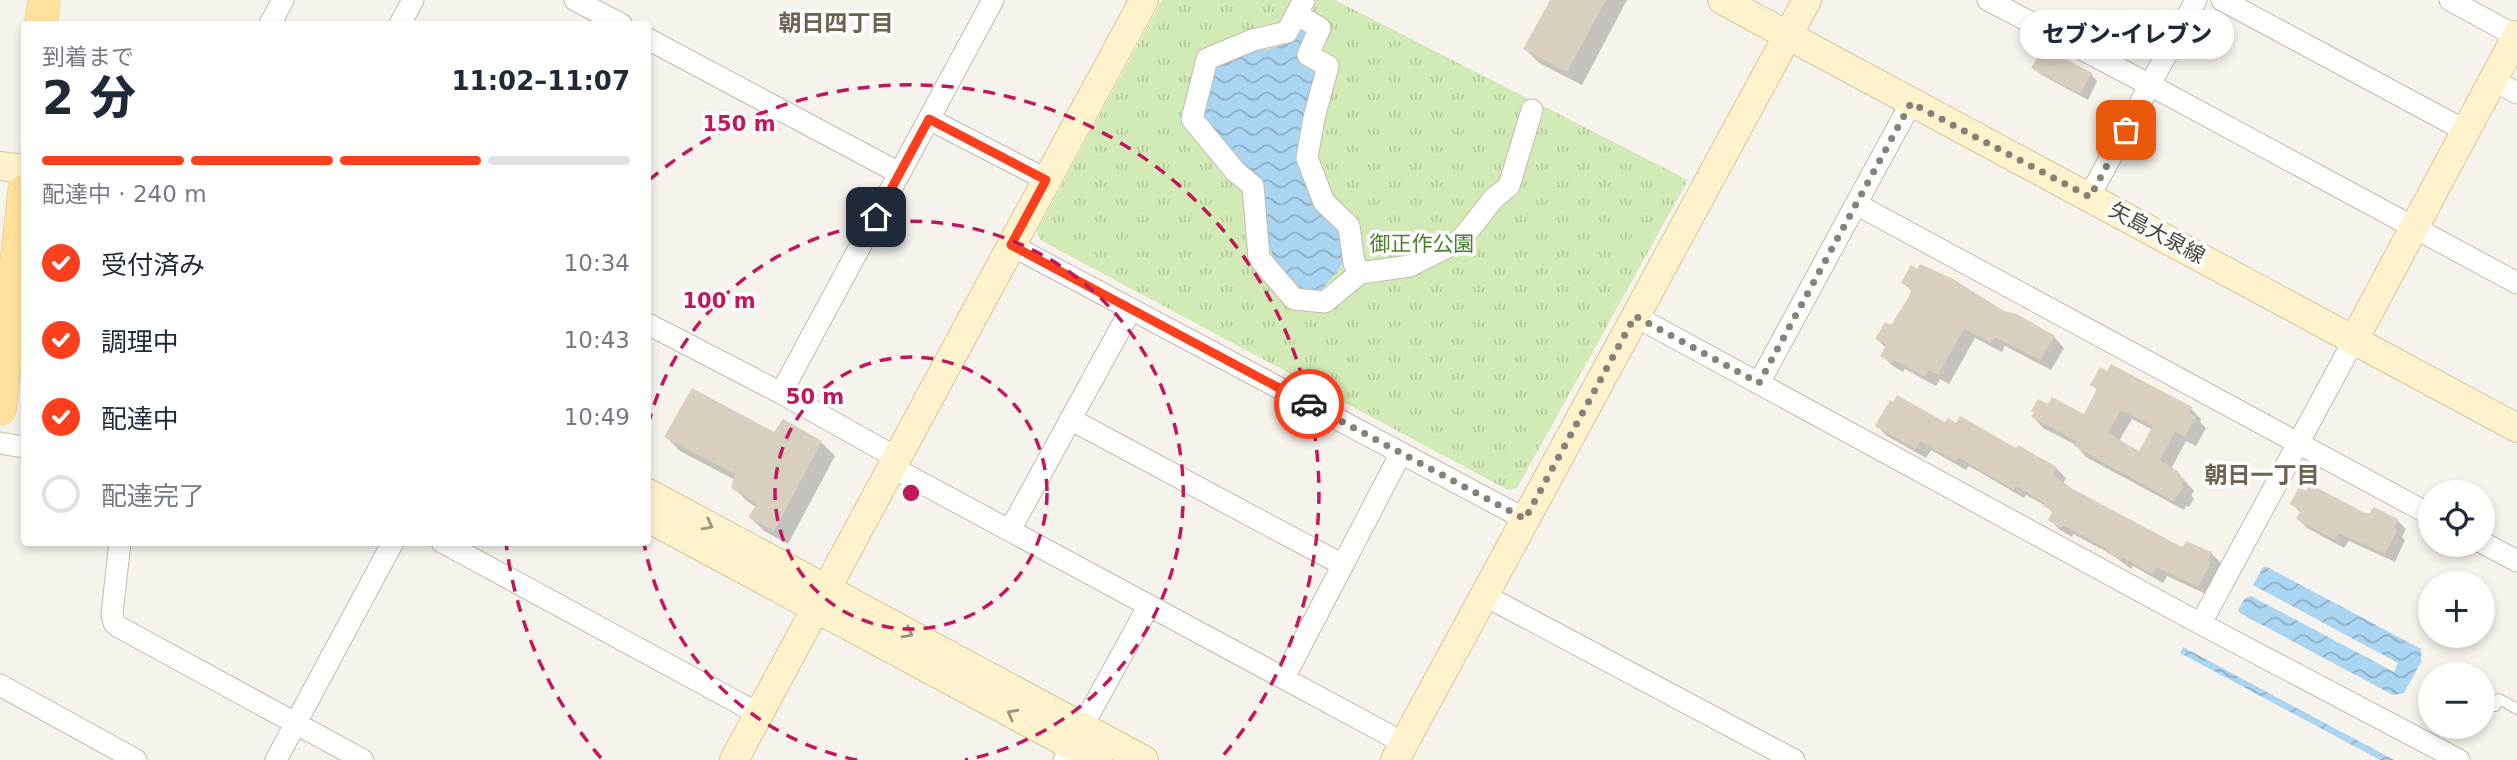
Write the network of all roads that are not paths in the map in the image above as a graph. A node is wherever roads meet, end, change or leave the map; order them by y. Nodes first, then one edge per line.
1 (44, 0) edge
2 (283, 0) edge
3 (413, 0) edge
4 (993, 0) edge
5 (1144, 0) edge
6 (1722, 0) edge
7 (1807, 0) edge
8 (1987, 0) edge
9 (2196, 0) edge
10 (2222, 0) edge
11 (2450, 0) edge
12 (580, 1) edge
13 (1300, 7) edge
14 (41, 21) edge
15 (272, 21) edge
16 (402, 21) edge
17 (616, 21) edge
18 (1789, 36) junction
19 (2517, 36) edge
20 (651, 40) edge
21 (2150, 85) junction
22 (2505, 86) edge
23 (1911, 103) junction
24 (1532, 110) dead end
25 (929, 119) junction
26 (2466, 131) junction
27 (0, 166) edge
28 (21, 169) edge
29 (900, 173) junction
30 (1046, 180) junction
31 (2090, 197) junction
32 (1856, 204) junction
33 (21, 218) edge
34 (2414, 227) junction
35 (1011, 245) junction
36 (1360, 273) junction
37 (2517, 283) edge
38 (1131, 309) junction
39 (1635, 316) junction
40 (651, 326) edge
41 (2354, 340) junction
42 (1759, 383) junction
43 (781, 393) junction
44 (0, 409) edge
45 (1070, 419) junction
46 (2517, 428) edge
47 (0, 443) edge
48 (2297, 443) junction
49 (21, 446) edge
50 (1401, 453) junction
51 (900, 465) junction
52 (651, 495) edge
53 (2418, 508) edge
54 (651, 519) edge
55 (1525, 519) junction
56 (1010, 530) junction
57 (120, 546) edge
58 (391, 546) edge
59 (449, 546) edge
60 (2495, 549) edge
61 (2517, 561) edge
62 (1343, 565) junction
63 (1484, 595) junction
64 (821, 598) junction
65 (1149, 605) junction
66 (2201, 623) junction
67 (1284, 678) junction
68 (0, 685) edge
69 (2495, 706) edge
70 (2517, 709) edge
71 (759, 713) junction
72 (296, 723) junction
73 (1073, 744) edge
74 (1392, 748) edge
75 (136, 760) edge
76 (276, 760) edge
77 (363, 760) edge
78 (734, 760) edge
79 (1098, 760) edge
80 (1143, 760) edge
81 (1794, 760) edge
82 (2459, 760) edge

1 - 14 main road
2 - 15 street
3 - 16 street
4 - 25 street
5 - 30 street
6 - 18 street, 矢島大泉線
7 - 18 street
8 - 21 street
9 - 21 street
10 - 26 street
11 - 19 street
12 - 17 street
13 - 36 street
13 - 36 street
18 - 23 street, 矢島大泉線
18 - 39 street
19 - 22 street
20 - 29 street
21 - 31 street
21 - 34 street
22 - 26 street
23 - 31 street, 矢島大泉線
23 - 32 street
24 - 36 street
25 - 29 street
25 - 30 street
26 - 34 street
27 - 28 street
29 - 43 street
30 - 35 street
31 - 41 street, 矢島大泉線
32 - 42 street
32 - 48 street
33 - 44 main road
34 - 37 street
34 - 41 street
35 - 38 street
35 - 51 street
38 - 45 street
38 - 50 street
39 - 42 street
39 - 55 street
40 - 43 street
41 - 46 street, 矢島大泉線
41 - 48 street
42 - 66 street
43 - 51 street
45 - 56 street
45 - 62 street
47 - 49 street
48 - 53 street
48 - 66 street
50 - 55 street
50 - 62 street
51 - 56 street
51 - 64 street
52 -> 64 street
54 - 64 street
55 - 63 street
56 - 65 street
57 - 72 street
58 - 72 street
59 - 71 street
60 - 61 street
62 - 67 street
63 - 74 street
63 - 81 street
64 - 71 street
64 - 73 street
65 - 67 street
65 - 73 street
66 - 82 street
67 - 74 street
68 - 75 street
69 - 70 lane
71 - 78 street
72 - 76 street
72 - 77 street
73 - 79 street
73 - 80 street

